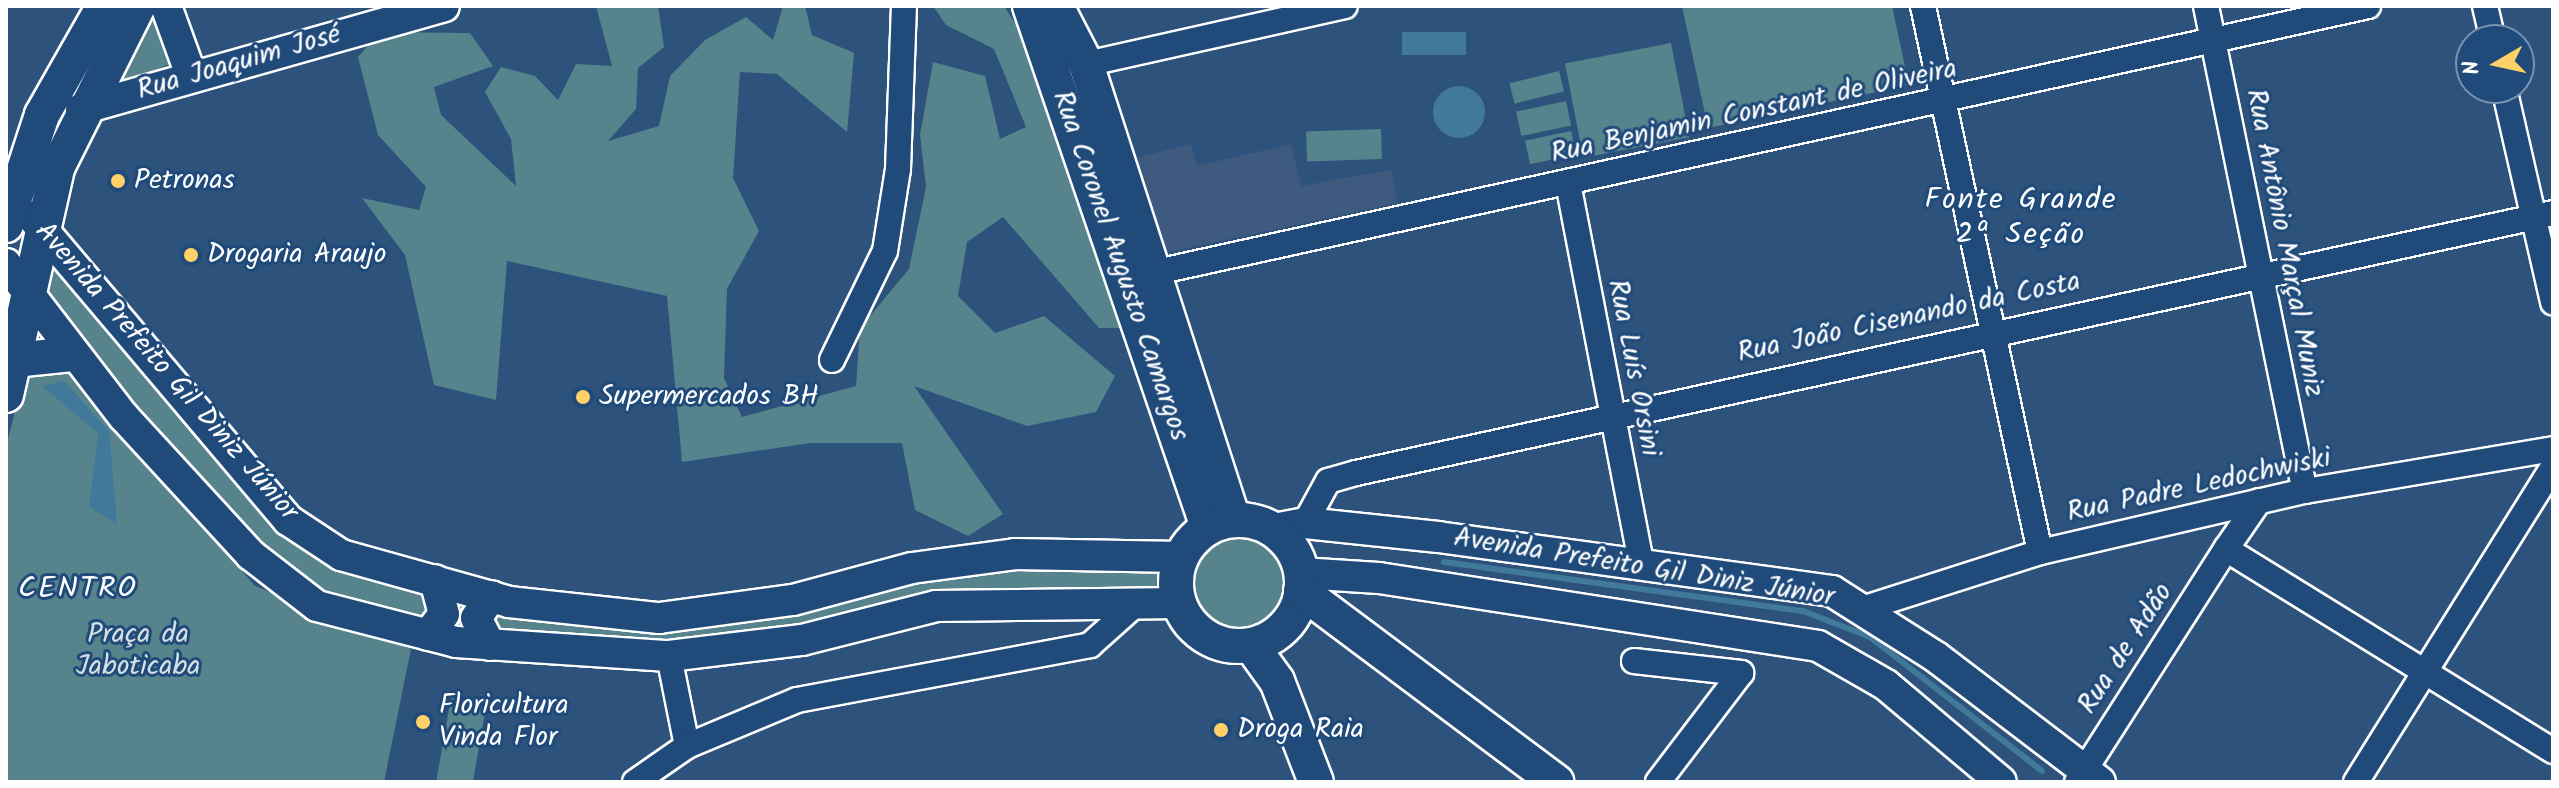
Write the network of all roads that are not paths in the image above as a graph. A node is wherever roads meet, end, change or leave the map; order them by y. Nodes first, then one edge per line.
1 (104, 6) edge
2 (138, 6) edge
3 (166, 6) edge
4 (444, 6) edge
5 (904, 6) edge
6 (1030, 6) edge
7 (1056, 6) edge
8 (1345, 6) edge
9 (1923, 6) edge
10 (2206, 6) edge
11 (2368, 6) edge
12 (2213, 38) junction
13 (1086, 64) junction
14 (191, 75) junction
15 (1944, 101) junction
16 (2509, 104) edge
17 (81, 109) junction
18 (42, 115) junction
19 (6, 144) edge
20 (1568, 183) junction
21 (8, 202) edge
22 (2543, 215) edge
23 (44, 232) junction
24 (6, 264) edge
25 (1152, 273) junction
26 (2257, 274) junction
27 (29, 301) junction
28 (2553, 302) edge
29 (1991, 329) junction
30 (72, 354) junction
31 (14, 360) junction
32 (832, 360) dead end
33 (6, 395) edge
34 (1611, 414) junction
35 (2553, 449) edge
36 (2553, 467) edge
37 (2305, 491) junction
38 (2259, 501) junction
39 (1220, 524) junction
40 (1290, 526) junction
41 (2226, 549) junction
42 (2040, 552) junction
43 (1181, 557) junction
44 (1641, 563) junction
45 (435, 580) junction
46 (1301, 582) junction
47 (492, 596) junction
48 (1137, 603) junction
49 (1180, 603) junction
50 (1865, 608) junction
51 (1272, 634) junction
52 (428, 635) junction
53 (1356, 637) junction
54 (490, 645) junction
55 (669, 656) junction
56 (1634, 661) dead end
57 (2422, 672) junction
58 (687, 746) junction
59 (2553, 751) edge
60 (2087, 778) edge
61 (635, 782) edge
62 (1316, 782) edge
63 (1556, 782) edge
64 (1658, 782) edge
65 (2001, 782) edge
66 (2356, 782) edge

1 - 18 main road
2 - 17 main road
3 - 14 street
4 - 14 street, Rua Joaquim José
5 - 32 street
6 - 39 main road, Rua Coronel Augusto Camargos
7 - 13 main road, Rua Coronel Augusto Camargos
8 - 13 street
9 - 15 street
10 - 12 street, Rua Antônio Marçal Muniz
11 - 12 street, Rua Benjamin Constant de Oliveira
12 - 15 street, Rua Benjamin Constant de Oliveira
12 - 26 street, Rua Antônio Marçal Muniz
13 - 25 main road, Rua Coronel Augusto Camargos
14 - 17 street, Rua Joaquim José
15 - 20 street, Rua Benjamin Constant de Oliveira
15 - 29 street
16 - 22 street
17 - 23 main road
18 - 19 main road
18 - 21 main road
20 - 25 street, Rua Benjamin Constant de Oliveira
20 - 34 street, Rua Luís Orsini
21 - 23 street, Avenida Prefeito Gil Diniz Júnior
22 - 26 street, Rua João Cisenando da Costa
22 - 28 street
23 - 27 main road
23 - 45 street, Avenida Prefeito Gil Diniz Júnior
24 - 27 street, Avenida Prefeito Gil Diniz Júnior
25 - 39 main road, Rua Coronel Augusto Camargos
26 - 29 street, Rua João Cisenando da Costa
26 - 37 street, Rua Antônio Marçal Muniz
27 - 30 street, Avenida Prefeito Gil Diniz Júnior
27 - 31 main road
29 - 34 street, Rua João Cisenando da Costa
29 - 42 street
30 - 31 main road
30 - 52 street, Avenida Prefeito Gil Diniz Júnior
31 - 33 main road
34 - 40 street, Rua João Cisenando da Costa
34 - 44 street, Rua Luís Orsini
35 - 37 street, Rua Padre Ledochwiski
36 - 57 street
37 - 38 street, Rua Padre Ledochwiski
38 - 41 street, Rua de Adão
38 - 42 street, Rua Padre Ledochwiski
39 - 40 main road
39 - 43 main road
40 - 44 street, Avenida Prefeito Gil Diniz Júnior
40 - 46 main road
41 - 57 street
41 - 60 street, Rua de Adão
42 - 50 street, Rua Padre Ledochwiski
43 - 47 street, Avenida Prefeito Gil Diniz Júnior
43 - 49 main road
44 - 50 street, Avenida Prefeito Gil Diniz Júnior
45 - 47 street, Avenida Prefeito Gil Diniz Júnior
45 - 52 street
46 - 51 main road
46 - 53 main road
46 - 65 street, Avenida Prefeito Gil Diniz Júnior
47 - 54 street
48 - 49 street, Avenida Prefeito Gil Diniz Júnior
48 - 55 street, Avenida Prefeito Gil Diniz Júnior
48 - 58 street
49 - 51 main road
50 - 60 street, Avenida Prefeito Gil Diniz Júnior
51 - 53 main road
51 - 62 main road
52 - 54 street, Avenida Prefeito Gil Diniz Júnior
53 - 63 main road
54 - 55 street, Avenida Prefeito Gil Diniz Júnior
55 - 58 street
56 - 64 street
57 - 59 street
57 - 66 street
58 - 61 street

